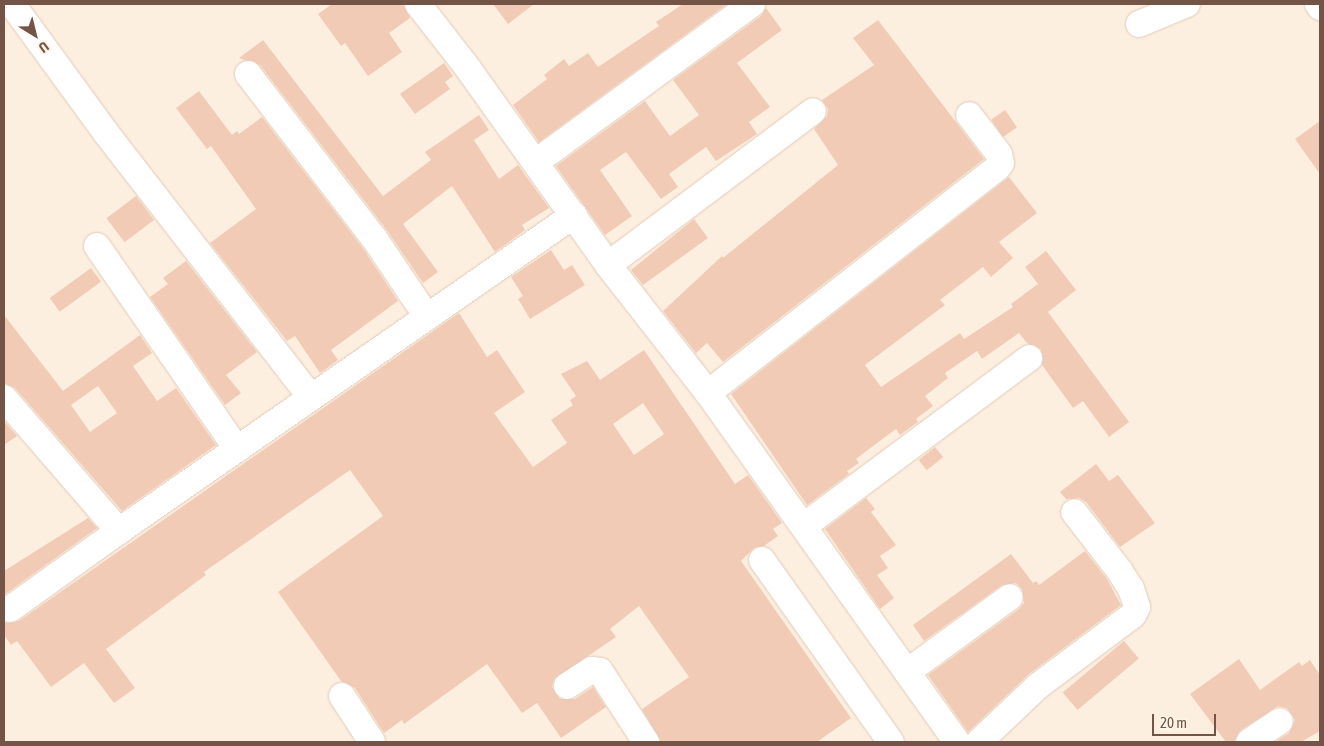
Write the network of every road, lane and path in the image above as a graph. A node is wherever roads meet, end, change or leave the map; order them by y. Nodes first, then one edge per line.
1 (12, 4) edge
2 (418, 4) edge
3 (752, 4) edge
4 (1187, 4) edge
5 (1139, 24) dead end
6 (248, 74) dead end
7 (813, 111) dead end
8 (969, 115) dead end
9 (536, 162) junction
10 (574, 215) junction
11 (97, 246) dead end
12 (608, 266) junction
13 (427, 316) junction
14 (1028, 358) dead end
15 (708, 393) junction
16 (311, 397) junction
17 (4, 398) edge
18 (237, 449) junction
19 (1074, 512) dead end
20 (804, 526) junction
21 (119, 531) junction
22 (762, 560) dead end
23 (1010, 597) dead end
24 (10, 609) dead end
25 (907, 672) junction
26 (567, 686) dead end
27 (342, 696) dead end
28 (1280, 721) dead end
29 (372, 742) edge
30 (646, 742) edge
31 (891, 742) edge
32 (957, 742) edge
33 (980, 742) edge
34 (1249, 742) edge

1 - 16 street
2 - 9 street
3 - 9 street
4 - 5 street
6 - 13 street
7 - 12 street
8 - 15 street
9 - 10 street
10 - 12 street
10 - 13 street
11 - 18 street
12 - 15 street
13 - 16 street
14 - 20 street
15 - 20 street
16 - 18 street
17 - 21 street
18 - 21 street
19 - 33 street
20 - 25 street
21 - 24 street
22 - 31 street
23 - 25 street
25 - 32 street
26 - 30 street
27 - 29 street
28 - 34 street

